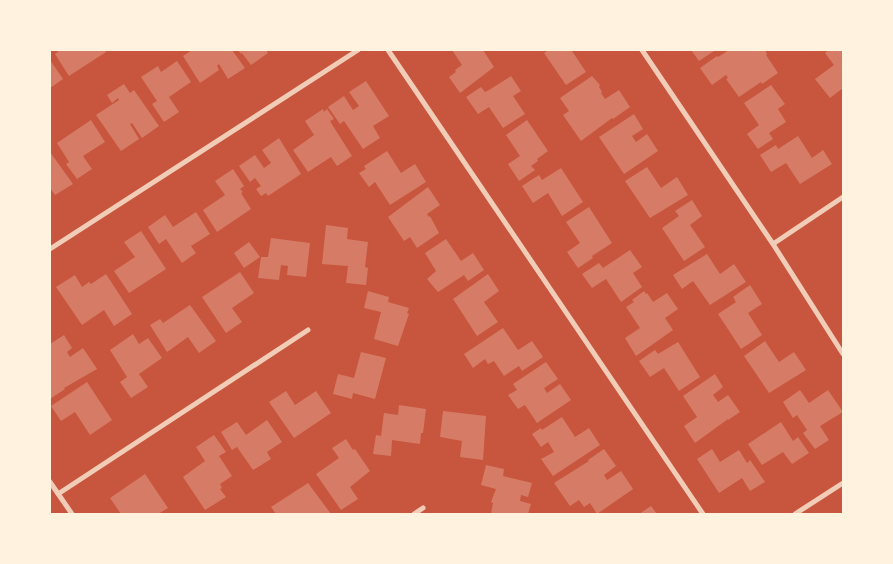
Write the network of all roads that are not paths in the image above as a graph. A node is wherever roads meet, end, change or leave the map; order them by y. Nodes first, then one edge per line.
1 (358, 50) edge
2 (388, 50) edge
3 (642, 50) edge
4 (843, 197) edge
5 (773, 244) junction
6 (50, 250) edge
7 (308, 330) dead end
8 (843, 354) edge
9 (50, 482) edge
10 (843, 483) edge
11 (58, 494) junction
12 (423, 508) dead end
13 (72, 514) edge
14 (414, 514) edge
15 (703, 514) edge
16 (795, 514) edge

1 - 6 street
2 - 15 street
3 - 5 street
4 - 5 street
5 - 8 street
7 - 11 street
9 - 11 street
10 - 16 street
11 - 13 street
12 - 14 street

